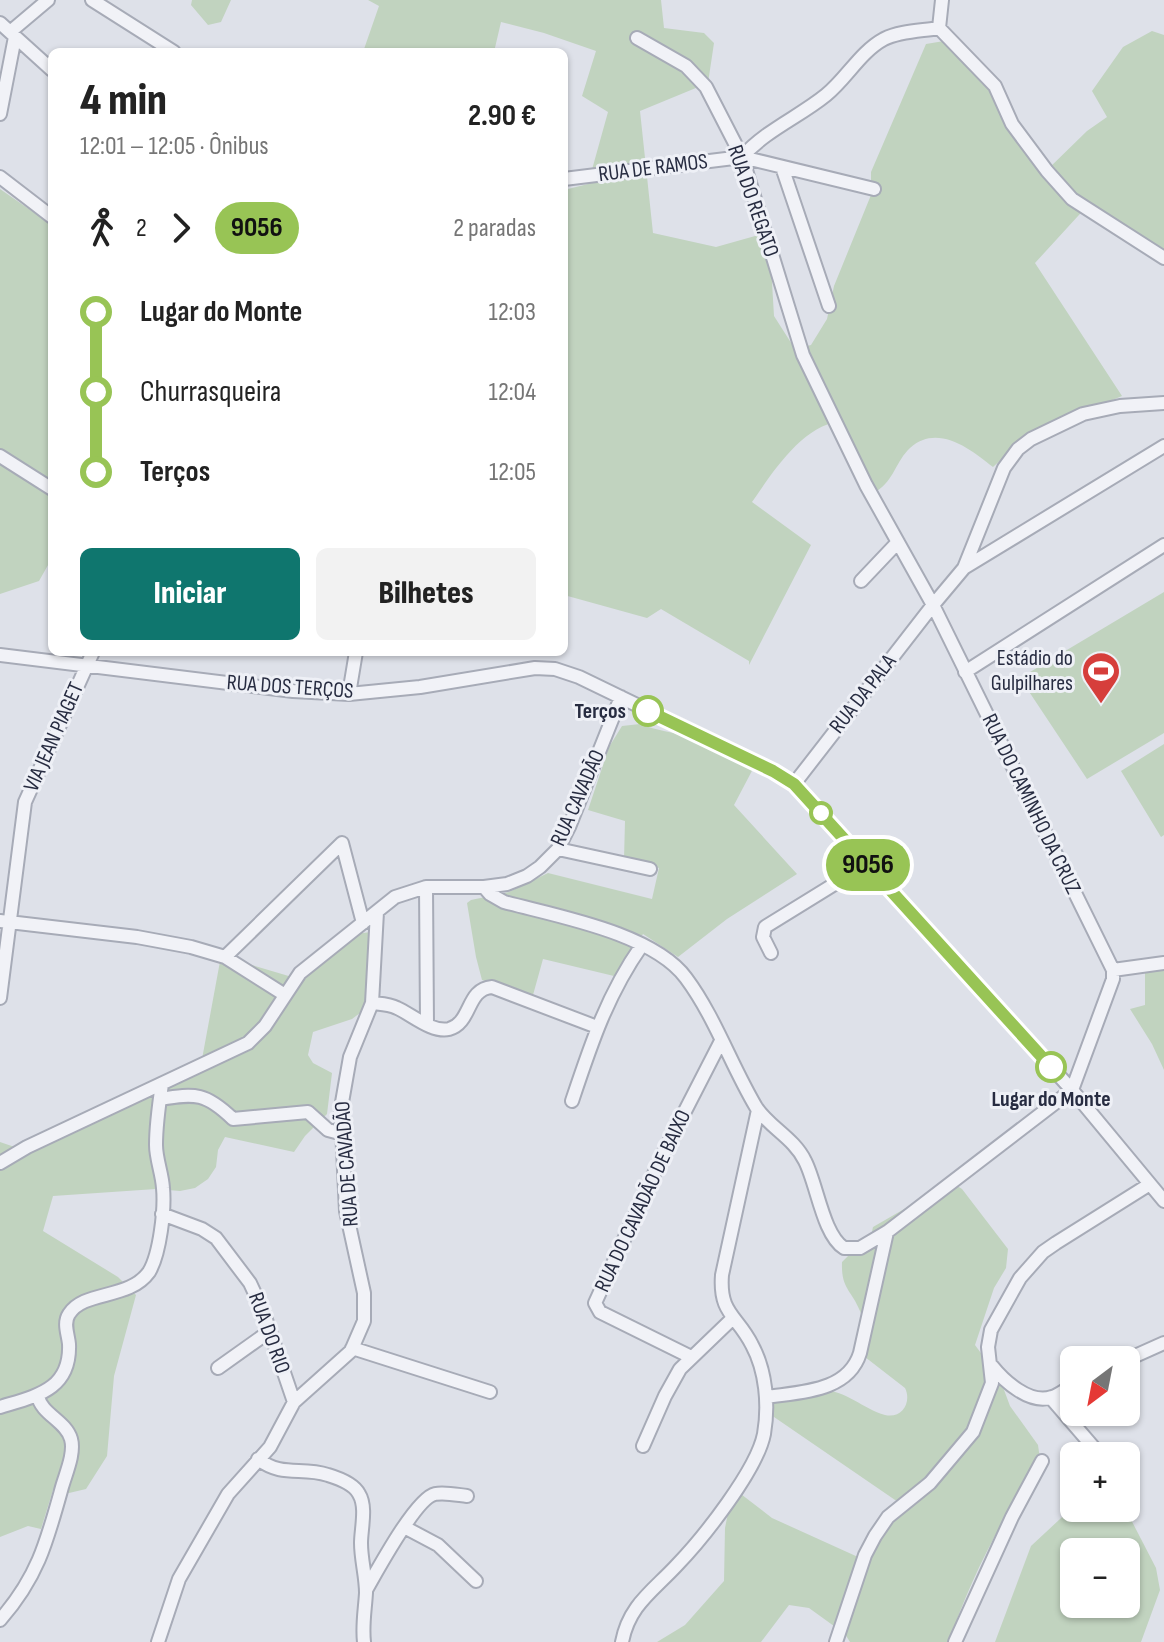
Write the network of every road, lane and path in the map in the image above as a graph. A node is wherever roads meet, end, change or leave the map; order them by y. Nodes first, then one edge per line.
1 (48, 0) edge
2 (92, 0) edge
3 (942, 0) edge
4 (0, 23) edge
5 (939, 28) junction
6 (13, 34) junction
7 (637, 38) dead end
8 (168, 48) edge
9 (48, 66) edge
10 (0, 114) edge
11 (742, 157) junction
12 (782, 167) junction
13 (0, 177) edge
14 (568, 179) edge
15 (874, 189) dead end
16 (48, 214) edge
17 (1164, 258) edge
18 (829, 306) dead end
19 (824, 398) joint
20 (1164, 403) edge
21 (1164, 446) edge
22 (0, 456) edge
23 (48, 486) edge
24 (898, 542) junction
25 (1164, 545) edge
26 (964, 568) junction
27 (861, 581) dead end
28 (933, 605) junction
29 (0, 655) edge
30 (91, 656) edge
31 (355, 656) edge
32 (86, 666) junction
33 (965, 672) junction
34 (349, 694) junction
35 (621, 697) junction
36 (794, 784) junction
37 (558, 849) junction
38 (867, 864) junction
39 (650, 869) dead end
40 (426, 887) junction
41 (484, 887) junction
42 (377, 912) junction
43 (5, 922) edge
44 (363, 923) junction
45 (642, 945) junction
46 (771, 953) dead end
47 (225, 957) junction
48 (1164, 963) edge
49 (1113, 970) junction
50 (285, 995) junction
51 (0, 998) edge
52 (372, 1003) junction
53 (427, 1024) junction
54 (597, 1027) junction
55 (721, 1041) junction
56 (162, 1084) junction
57 (1072, 1090) junction
58 (160, 1099) junction
59 (572, 1101) dead end
60 (758, 1110) junction
61 (343, 1134) junction
62 (0, 1163) edge
63 (1150, 1184) junction
64 (1164, 1201) edge
65 (162, 1214) junction
66 (887, 1232) junction
67 (733, 1318) junction
68 (270, 1331) junction
69 (1164, 1343) edge
70 (352, 1348) junction
71 (1140, 1354) edge
72 (691, 1357) junction
73 (992, 1366) junction
74 (218, 1368) dead end
75 (490, 1392) dead end
76 (1060, 1393) edge
77 (38, 1396) junction
78 (767, 1397) junction
79 (1051, 1398) junction
80 (294, 1402) junction
81 (0, 1407) edge
82 (1089, 1442) edge
83 (643, 1446) dead end
84 (258, 1459) junction
85 (1042, 1461) dead end
86 (467, 1496) dead end
87 (404, 1527) junction
88 (476, 1581) dead end
89 (366, 1590) junction
90 (0, 1620) edge
91 (158, 1642) edge
92 (364, 1642) edge
93 (622, 1642) edge
94 (836, 1642) edge
95 (955, 1642) edge

1 - 6 street
2 - 8 street
3 - 5 street
4 - 6 street
5 - 11 street
5 - 17 street
6 - 9 street
6 - 10 street
7 - 11 street, RUA DO REGATO
11 - 12 street
11 - 14 street, RUA DE RAMOS
11 - 19 street, RUA DO REGATO
12 - 15 street
12 - 18 street
13 - 16 street
19 - 24 street, RUA DO CAMINHO DA CRUZ
20 - 26 street
21 - 26 street
22 - 23 street
24 - 27 street
24 - 28 street, RUA DO CAMINHO DA CRUZ
25 - 33 street
26 - 28 street, RUA DA PALA
28 - 33 street, RUA DO CAMINHO DA CRUZ
28 - 36 street, RUA DA PALA
29 - 32 street, RUA DOS TERÇOS
30 - 32 street, VIA JEAN PIAGET
31 - 34 street
32 - 34 street, RUA DOS TERÇOS
32 - 43 street, VIA JEAN PIAGET
33 - 49 street, RUA DO CAMINHO DA CRUZ
34 - 35 street, RUA DOS TERÇOS
35 - 36 street, RUA DOS TERÇOS
35 - 37 street, RUA CAVADÃO
36 - 38 street, RUA DOS TERÇOS
37 - 39 street
37 - 41 street, RUA CAVADÃO
38 - 46 street
38 - 57 street, RUA DOS TERÇOS
40 - 41 street, RUA CAVADÃO
40 - 42 street, RUA CAVADÃO
40 - 53 street
41 - 45 street
42 - 44 street, RUA CAVADÃO
42 - 52 street, RUA DE CAVADÃO
43 - 47 street
43 - 51 street, VIA JEAN PIAGET
44 - 47 street
44 - 50 street, RUA CAVADÃO
45 - 54 street
45 - 55 street
47 - 50 street
48 - 49 street
49 - 57 street
50 - 56 street, RUA CAVADÃO
52 - 53 street
52 - 61 street, RUA DE CAVADÃO
53 - 54 street
54 - 59 street
55 - 60 street
55 - 72 street, RUA DO CAVADÃO DE BAIXO
56 - 58 street
56 - 62 street, RUA CAVADÃO
57 - 63 street, RUA DOS TERÇOS
57 - 66 street
58 - 61 street
58 - 65 street
60 - 66 street
60 - 67 street
61 - 70 street, RUA DE CAVADÃO
63 - 64 street, RUA DOS TERÇOS
63 - 73 street
65 - 68 street, RUA DO RIO
65 - 77 street
66 - 78 street
67 - 72 street
67 - 78 street
68 - 74 street
68 - 80 street, RUA DO RIO
69 - 71 street
70 - 75 street
70 - 80 street, RUA DE CAVADÃO
72 - 83 street
73 - 79 street
73 - 94 street
76 - 79 street
77 - 81 street
77 - 90 street
78 - 93 street
79 - 82 street
80 - 84 street, RUA DE CAVADÃO
84 - 89 street
84 - 91 street, RUA DE CAVADÃO
85 - 95 street
86 - 87 street
87 - 88 street
87 - 89 street
89 - 92 street

